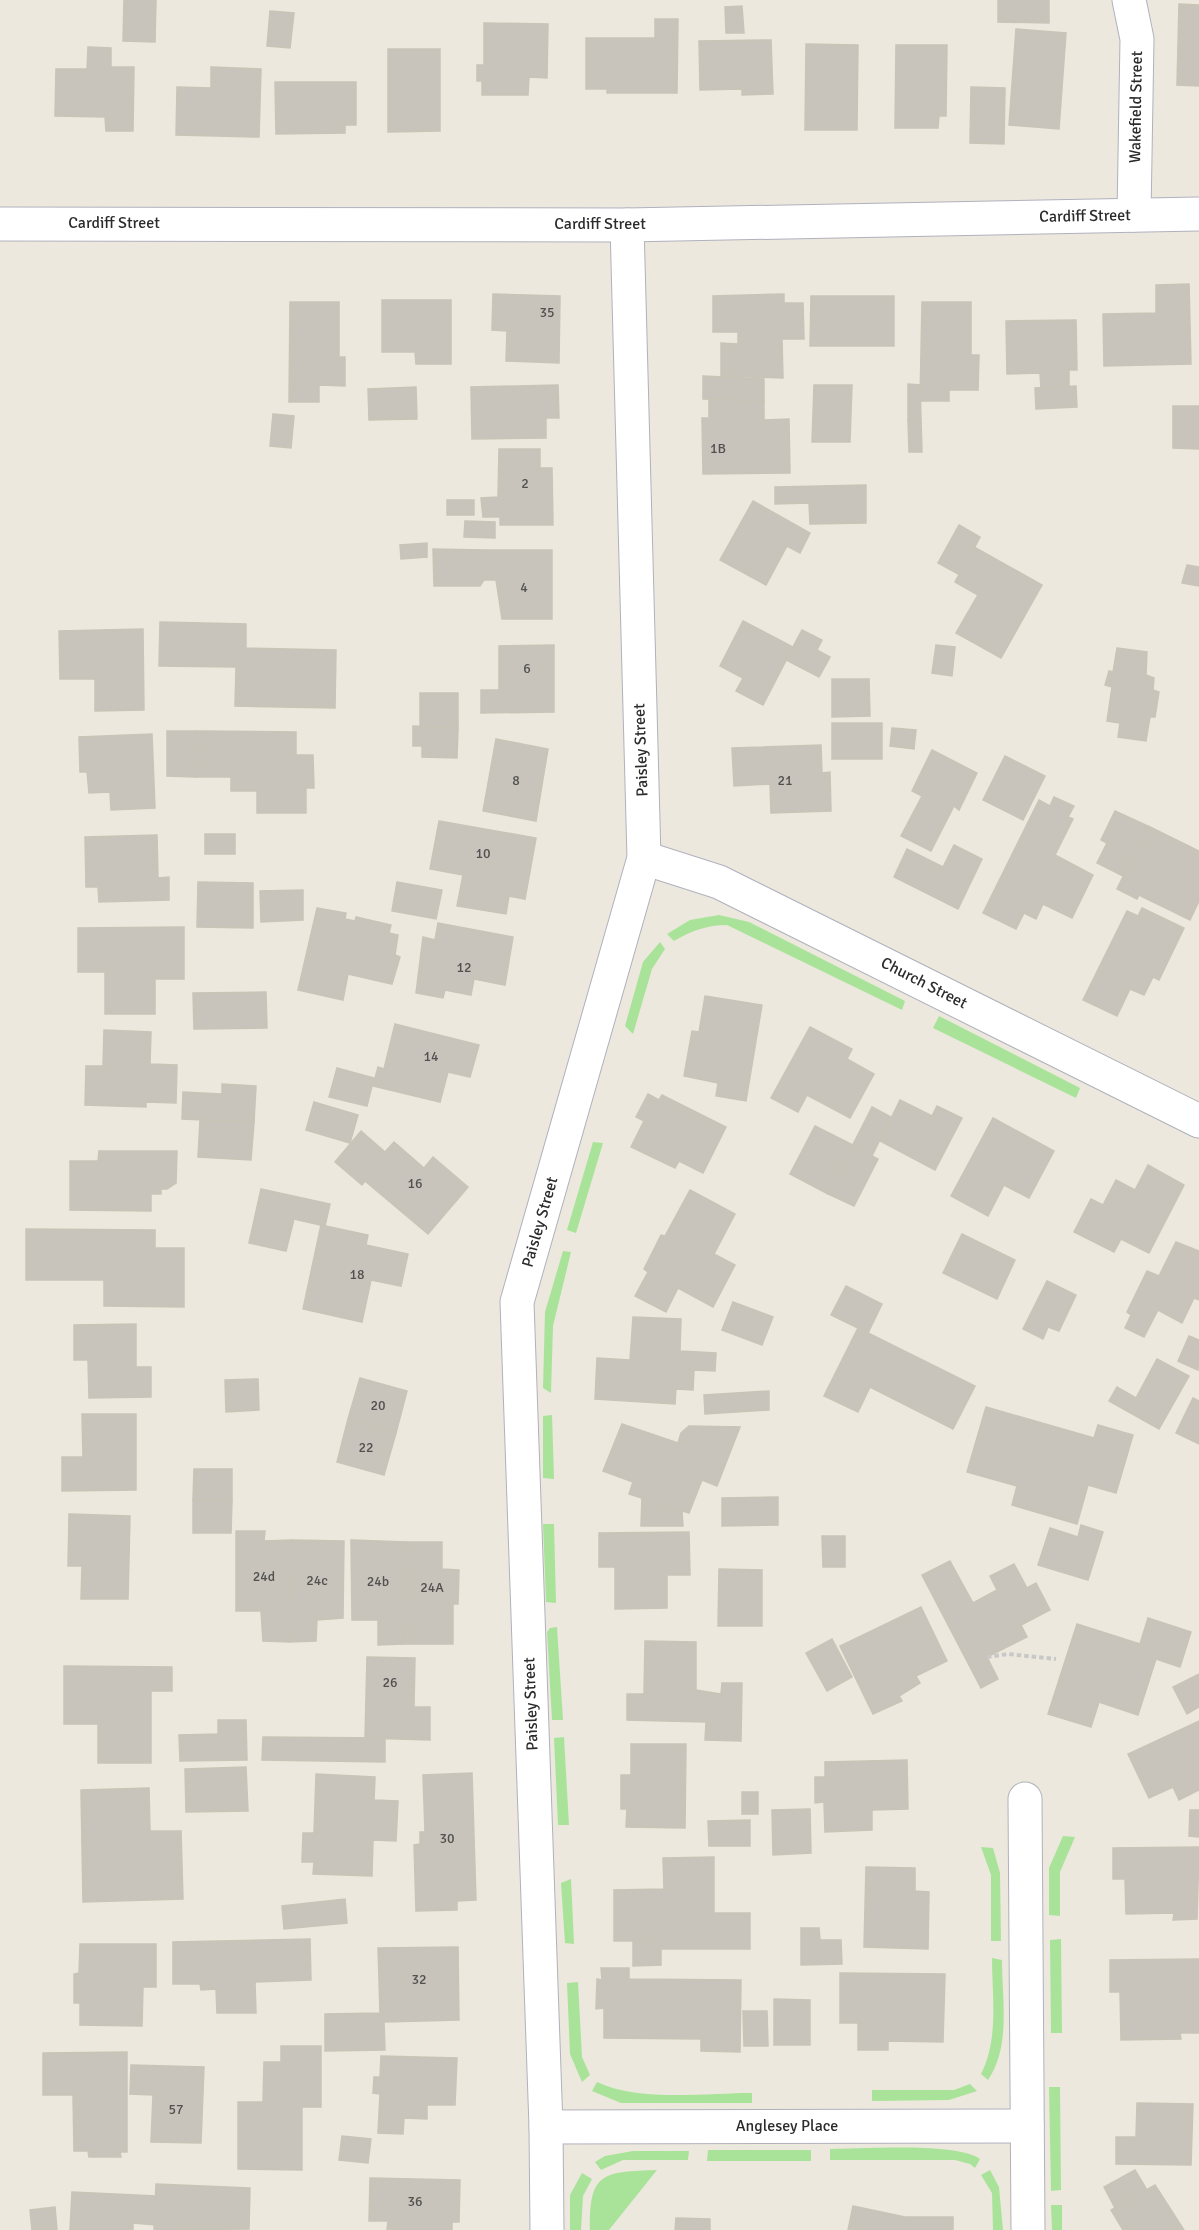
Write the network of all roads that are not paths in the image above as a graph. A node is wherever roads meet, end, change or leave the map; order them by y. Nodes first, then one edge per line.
1 (1129, 0) edge
2 (1199, 214) edge
3 (1134, 215) junction
4 (0, 224) edge
5 (627, 225) junction
6 (644, 858) junction
7 (1199, 1121) edge
8 (1025, 1799) dead end
9 (1027, 2126) junction
10 (546, 2127) junction
11 (547, 2230) edge
12 (1028, 2230) edge

1 - 3 street, Wakefield Street
2 - 3 street, Cardiff Street
3 - 5 street, Cardiff Street
4 - 5 street, Cardiff Street
5 - 6 street, Paisley Street
6 - 7 street, Church Street
6 - 10 street, Paisley Street
8 - 9 street
9 - 10 street, Anglesey Place
9 - 12 street
10 - 11 street, Paisley Street

